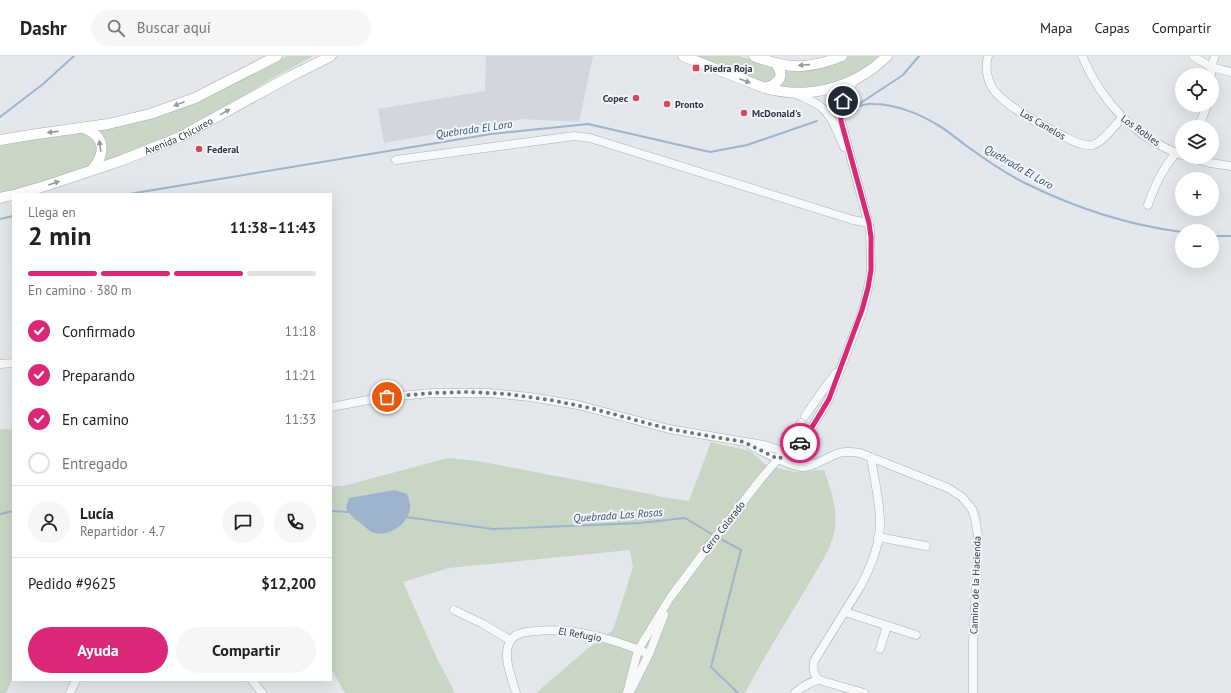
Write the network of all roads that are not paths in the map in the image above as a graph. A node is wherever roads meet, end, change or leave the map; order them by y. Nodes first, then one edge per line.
1 (277, 56) edge
2 (331, 56) edge
3 (683, 56) edge
4 (754, 56) edge
5 (842, 56) edge
6 (887, 56) edge
7 (988, 56) edge
8 (1082, 56) edge
9 (1192, 56) edge
10 (1215, 56) edge
11 (776, 64) junction
12 (1207, 68) edge
13 (1212, 68) edge
14 (1219, 71) edge
15 (1231, 72) edge
16 (856, 78) junction
17 (765, 88) junction
18 (796, 94) junction
19 (1122, 118) junction
20 (84, 128) junction
21 (0, 136) edge
22 (14, 137) junction
23 (0, 140) edge
24 (1175, 150) edge
25 (1175, 158) edge
26 (396, 160) dead end
27 (852, 164) junction
28 (1217, 164) edge
29 (1231, 166) edge
30 (92, 170) junction
31 (20, 193) edge
32 (12, 195) edge
33 (0, 198) edge
34 (1148, 205) dead end
35 (869, 223) junction
36 (12, 363) edge
37 (0, 364) edge
38 (841, 368) junction
39 (332, 407) edge
40 (820, 414) junction
41 (805, 416) junction
42 (744, 442) junction
43 (785, 452) junction
44 (871, 457) junction
45 (778, 459) junction
46 (815, 464) junction
47 (878, 537) junction
48 (926, 546) dead end
49 (670, 598) junction
50 (454, 610) dead end
51 (845, 612) junction
52 (887, 626) junction
53 (916, 635) dead end
54 (510, 640) junction
55 (880, 649) dead end
56 (638, 650) junction
57 (649, 654) junction
58 (819, 680) junction
59 (76, 681) edge
60 (253, 681) edge
61 (70, 693) edge
62 (262, 693) edge
63 (516, 693) edge
64 (628, 693) edge
65 (795, 693) edge
66 (864, 693) edge
67 (973, 693) edge

1 -> 20 main road
30 -> 2 main road, Avenida Chicureo
3 -> 17 main road
4 - 11 main road
5 -> 11 main road
6 - 16 main road
7 - 19 street, Los Canelos
8 - 19 street, Los Robles
9 - 12 street
10 - 13 street
11 - 17 main road
14 - 15 street
16 - 18 main road
16 - 27 street, Cerro Colorado
17 - 18 main road
18 - 27 street, Cerro Colorado
19 - 24 street, Los Robles
20 -> 22 main road
30 -> 20 main road
21 - 22 street
22 - 23 main road
25 - 34 street
26 - 35 street
27 - 35 street, Cerro Colorado
28 - 29 street
31 -> 30 main road, Avenida Chicureo
32 - 33 main road
35 - 38 street, Cerro Colorado
36 - 37 street
38 - 40 street, Cerro Colorado
38 - 41 street, Cerro Colorado
39 - 42 street, Camino de la Hacienda
40 - 41 street
40 - 43 street, Cerro Colorado
41 - 43 street, Cerro Colorado
42 - 43 street, Camino de la Hacienda
42 - 45 street, Camino de la Hacienda
43 - 45 street, Cerro Colorado
43 - 46 street, Camino de la Hacienda
44 - 46 street, Camino de la Hacienda
44 - 47 street
44 - 67 street, Camino de la Hacienda
45 - 46 street, Camino de la Hacienda
45 - 49 street, Cerro Colorado
47 - 48 street
47 - 51 street
49 - 56 street, Cerro Colorado
49 - 57 street, Cerro Colorado
50 - 54 street
51 - 52 street
51 - 58 street
52 - 53 street
52 - 55 street
54 - 56 street, El Refugio
54 - 63 street
56 - 57 street, El Refugio
56 - 64 street, Cerro Colorado
57 - 64 street, Cerro Colorado
58 - 65 street
58 - 66 street
59 - 61 street
60 - 62 street

